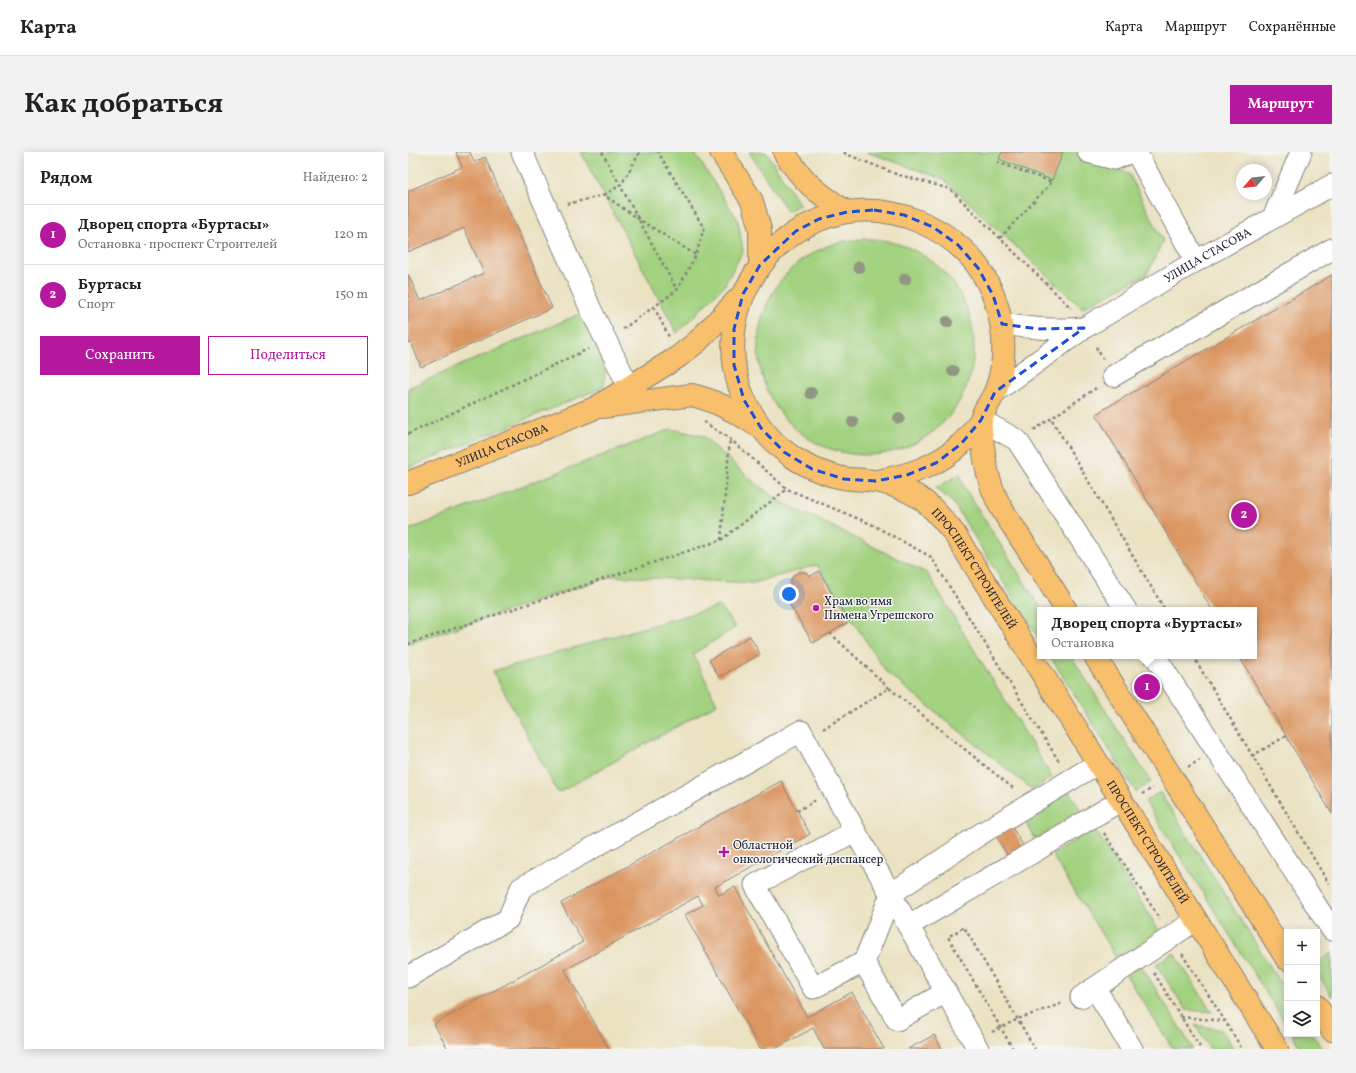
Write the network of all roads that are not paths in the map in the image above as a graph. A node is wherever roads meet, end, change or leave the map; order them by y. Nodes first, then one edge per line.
1 (522, 152) edge
2 (721, 152) edge
3 (784, 152) edge
4 (1088, 152) edge
5 (1132, 152) edge
6 (1136, 152) edge
7 (1299, 154) edge
8 (1332, 185) edge
9 (847, 212) junction
10 (1273, 218) junction
11 (1332, 249) edge
12 (1196, 261) junction
13 (760, 265) junction
14 (743, 294) junction
15 (1002, 324) junction
16 (1084, 328) junction
17 (1113, 376) road end
18 (629, 387) junction
19 (995, 392) junction
20 (595, 408) junction
21 (981, 420) junction
22 (761, 428) junction
23 (876, 481) junction
24 (408, 483) edge
25 (1064, 607) edge
26 (1124, 607) edge
27 (1097, 659) edge
28 (1157, 659) edge
29 (1097, 764) junction
30 (1120, 801) junction
31 (855, 831) junction
32 (890, 894) junction
33 (1196, 920) junction
34 (908, 926) junction
35 (1332, 930) edge
36 (1284, 954) edge
37 (864, 962) junction
38 (408, 977) edge
39 (946, 992) junction
40 (1320, 1011) edge
41 (1332, 1030) edge
42 (976, 1046) edge
43 (1132, 1049) edge
44 (1278, 1049) edge

1 - 18 street
2 - 13 main road
3 - 9 main road
4 - 5 street
6 - 12 street
7 - 10 street
8 - 10 street, УЛИЦА СТАСОВА
9 - 13 main road, ПРОСПЕКТ СТРОИТЕЛЕЙ
9 - 15 main road
10 - 12 street, УЛИЦА СТАСОВА
11 - 17 street
12 - 16 street, УЛИЦА СТАСОВА
13 - 14 main road, ПРОСПЕКТ СТРОИТЕЛЕЙ
14 - 18 main road, УЛИЦА СТАСОВА
14 - 22 main road, ПРОСПЕКТ СТРОИТЕЛЕЙ
15 - 16 street, УЛИЦА СТАСОВА
15 - 19 main road
16 - 19 street, УЛИЦА СТАСОВА
18 - 20 main road, УЛИЦА СТАСОВА
19 - 21 main road
20 - 22 main road, УЛИЦА СТАСОВА
20 - 24 main road, УЛИЦА СТАСОВА
21 - 23 main road
21 - 25 main road
21 - 26 street
22 - 23 main road, ПРОСПЕКТ СТРОИТЕЛЕЙ
23 - 29 main road, ПРОСПЕКТ СТРОИТЕЛЕЙ
27 - 36 main road
28 - 35 street
29 - 30 main road, ПРОСПЕКТ СТРОИТЕЛЕЙ
29 - 32 street
30 - 33 main road, ПРОСПЕКТ СТРОИТЕЛЕЙ
30 - 34 street
31 - 32 street
31 - 37 street
31 - 38 street
32 - 34 street
32 - 37 street
33 - 43 street
33 - 44 main road, ПРОСПЕКТ СТРОИТЕЛЕЙ
34 - 39 street
37 - 39 street
39 - 42 street
40 - 41 main road

